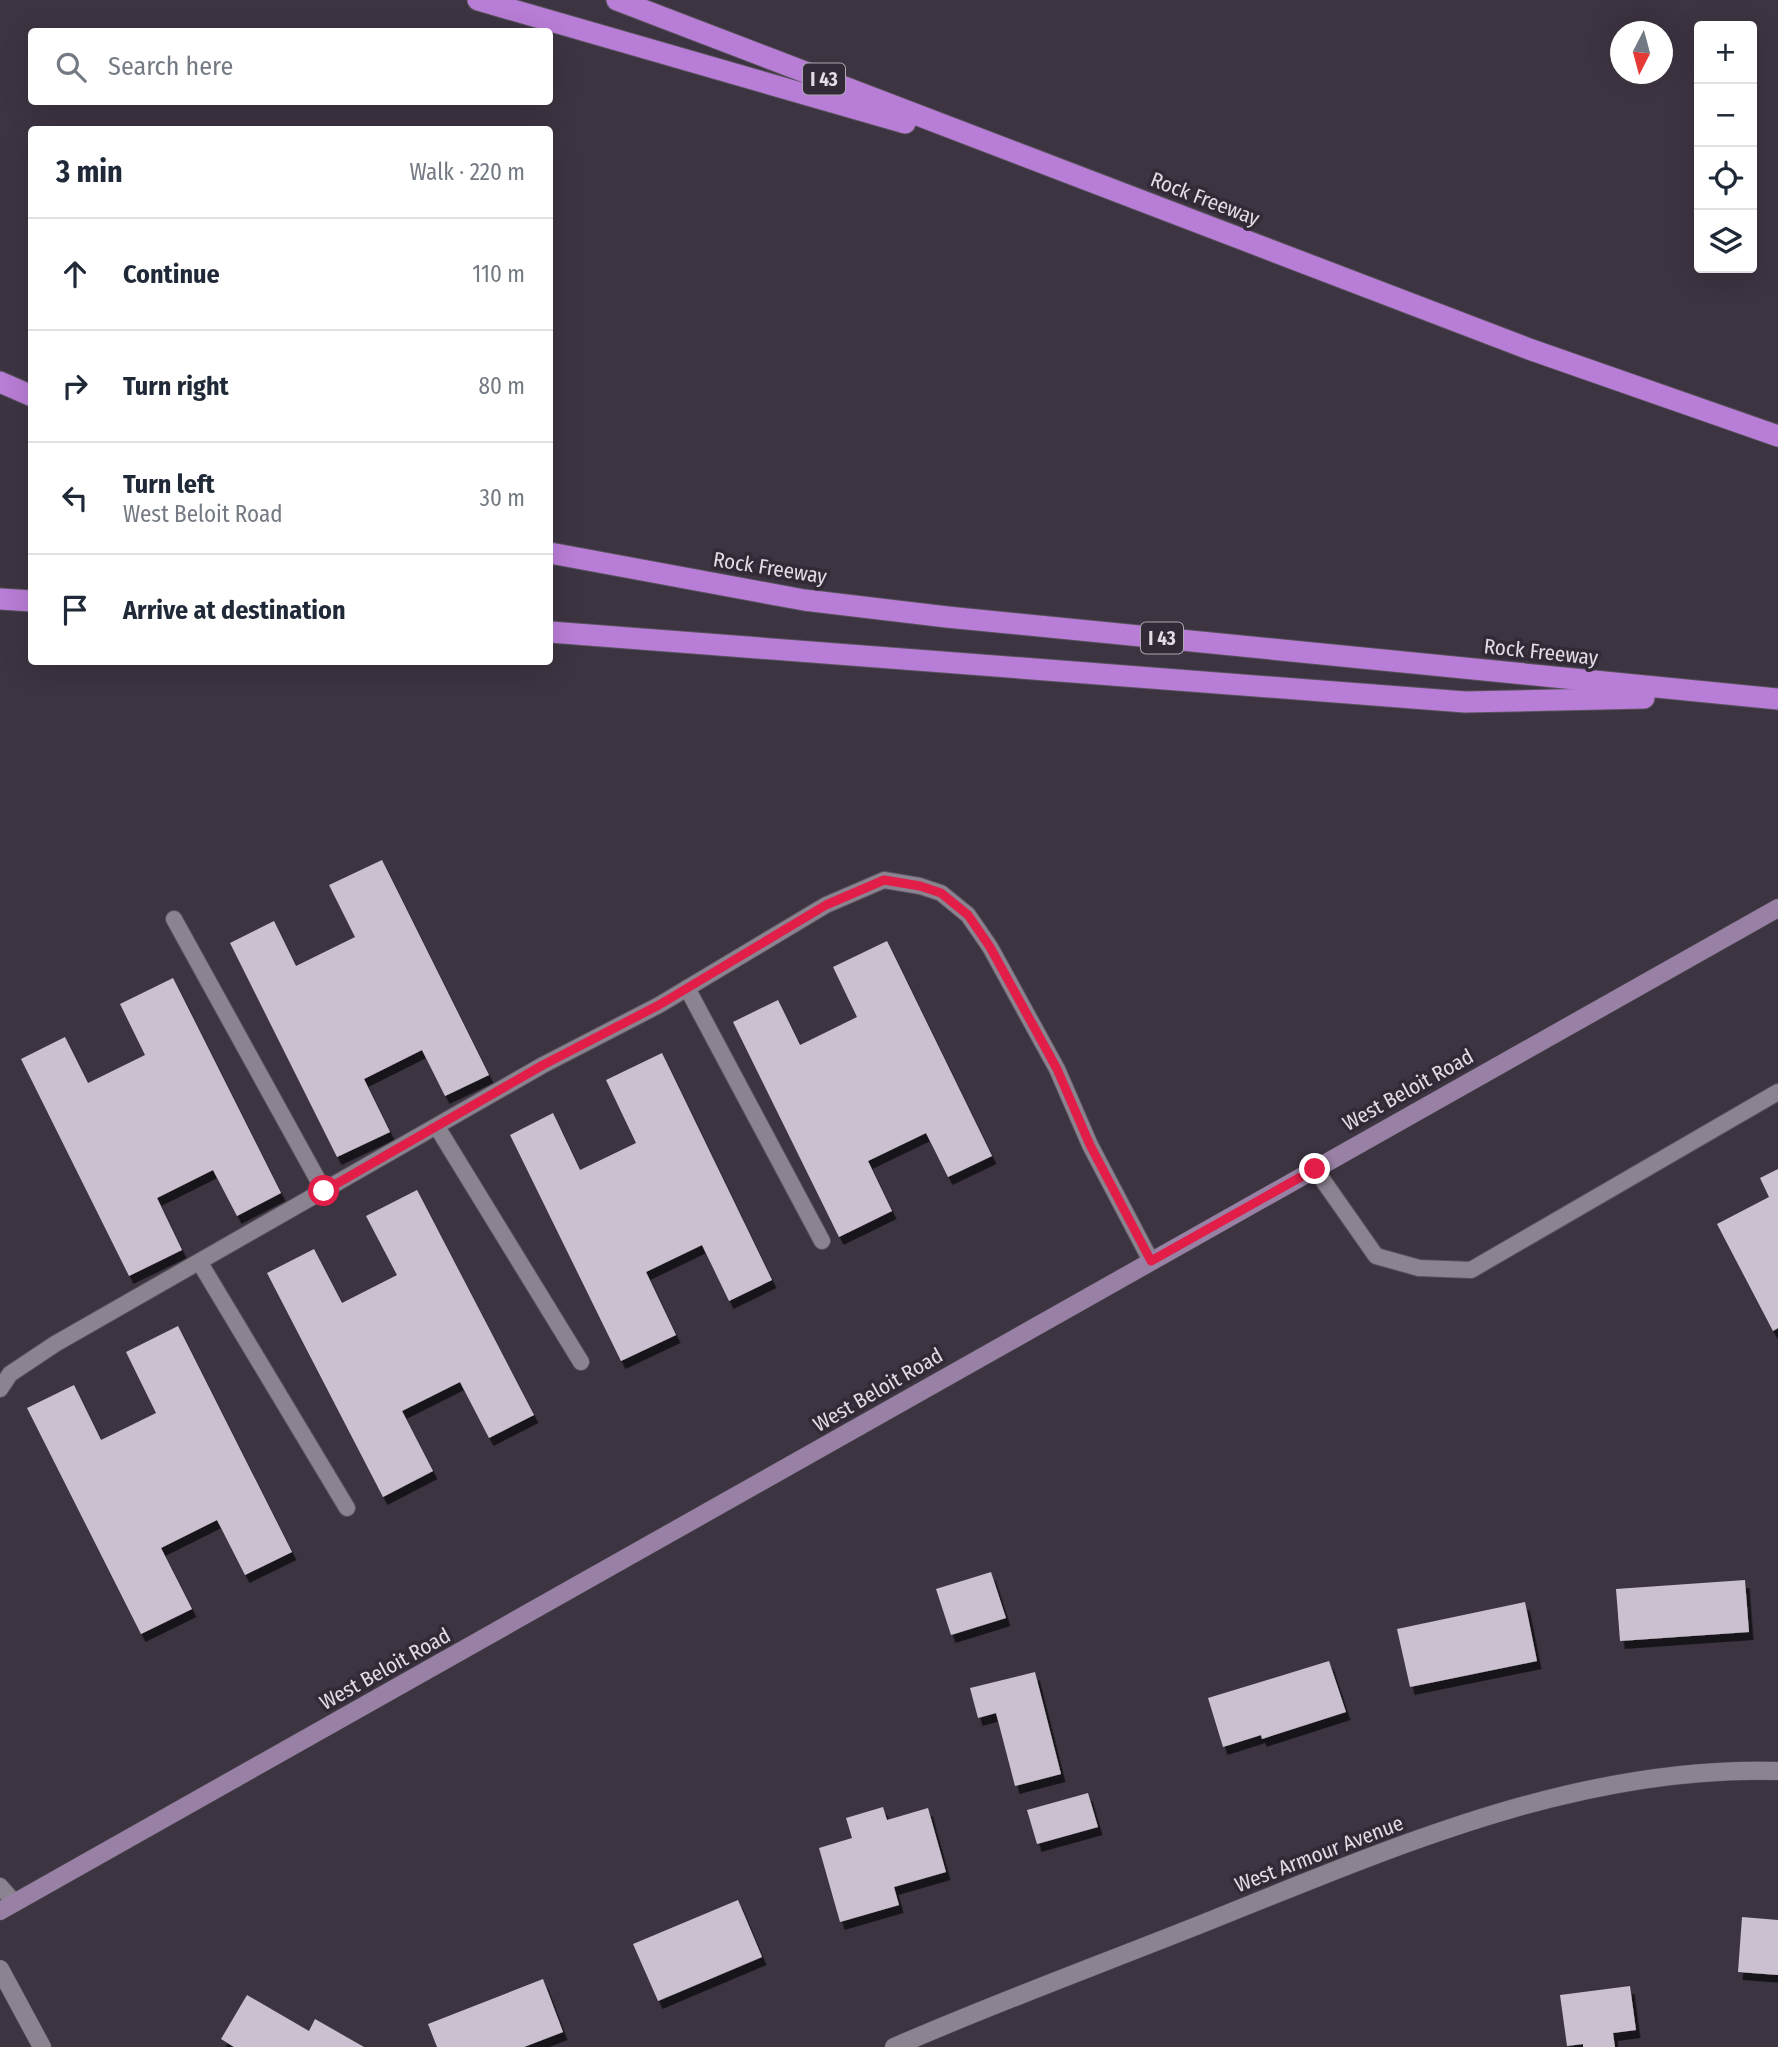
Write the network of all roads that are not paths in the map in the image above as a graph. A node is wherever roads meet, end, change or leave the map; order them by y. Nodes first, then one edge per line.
1 (478, 0) edge
2 (617, 0) edge
3 (1031, 159) junction
4 (0, 382) edge
5 (28, 394) edge
6 (1778, 436) edge
7 (553, 554) edge
8 (0, 600) edge
9 (28, 601) edge
10 (553, 632) edge
11 (1746, 696) junction
12 (1778, 699) edge
13 (1778, 908) edge
14 (174, 919) dead end
15 (687, 988) junction
16 (1778, 1092) edge
17 (437, 1127) junction
18 (1315, 1169) junction
19 (324, 1191) junction
20 (822, 1241) dead end
21 (1151, 1261) junction
22 (200, 1263) junction
23 (581, 1362) dead end
24 (0, 1389) edge
25 (347, 1508) dead end
26 (1778, 1771) edge
27 (0, 1885) edge
28 (7, 1907) edge
29 (0, 1969) edge
30 (42, 2047) edge
31 (894, 2047) edge

1 - 3 highway
2 - 3 highway, Rock Freeway / I 43
3 - 6 highway, Rock Freeway / I 43
4 - 5 highway
7 - 11 highway, Rock Freeway / I 43
8 - 9 highway
10 - 11 highway
11 - 12 highway, Rock Freeway / I 43
13 - 18 main road, West Beloit Road
14 - 19 lane
15 - 17 lane
15 - 20 lane
15 - 21 lane
16 - 18 lane
17 - 19 lane
17 - 23 lane
18 - 21 main road, West Beloit Road
19 - 22 lane
21 - 28 main road, West Beloit Road
22 - 24 lane
22 - 25 lane
26 - 31 street, West Armour Avenue
27 - 28 lane
29 - 30 street

